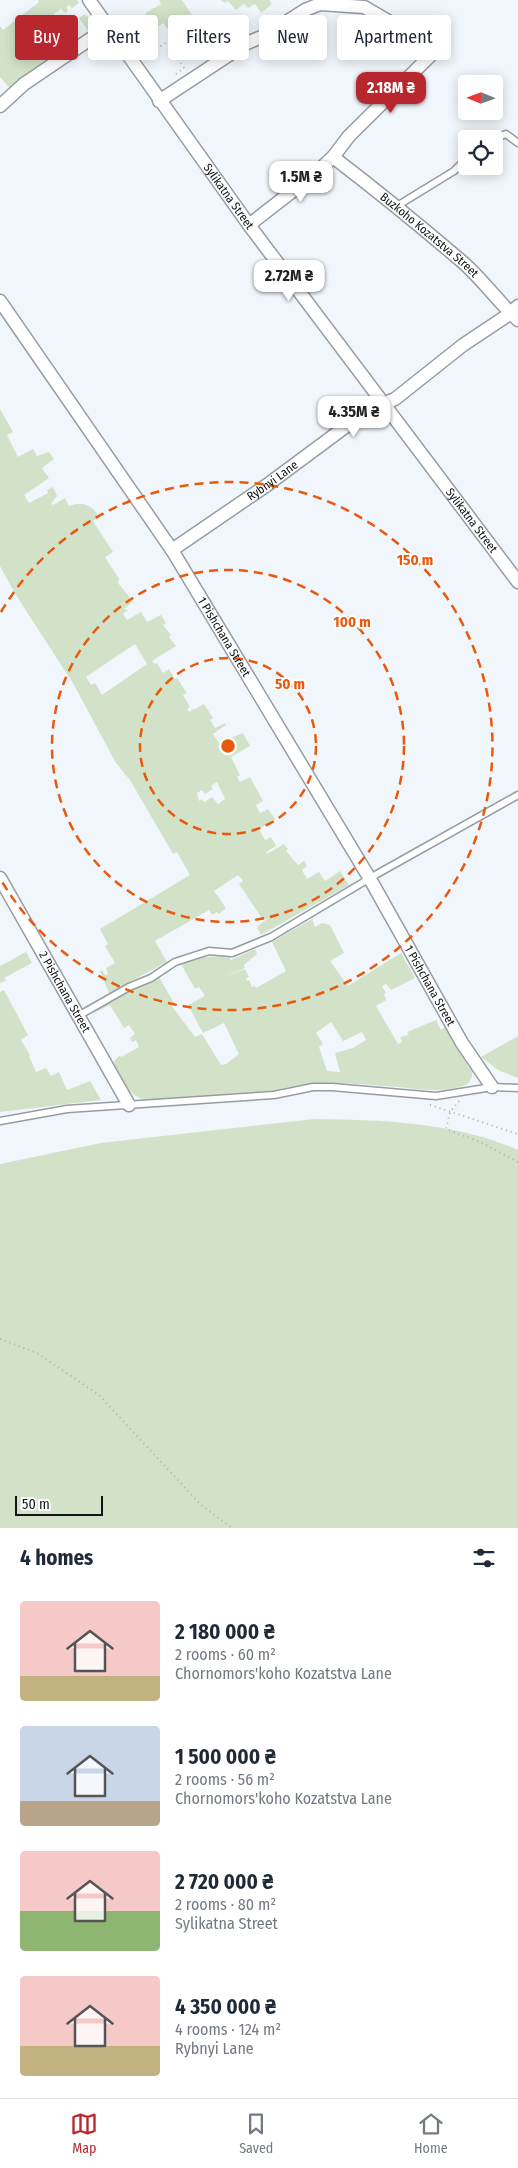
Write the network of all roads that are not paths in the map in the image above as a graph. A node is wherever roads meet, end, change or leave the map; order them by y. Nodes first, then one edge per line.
1 (89, 0) edge
2 (100, 15) edge
3 (88, 40) edge
4 (131, 60) edge
5 (159, 101) junction
6 (0, 106) edge
7 (503, 135) edge
8 (518, 143) edge
9 (333, 157) junction
10 (458, 167) edge
11 (397, 206) junction
12 (249, 226) junction
13 (0, 301) edge
14 (516, 313) edge
15 (382, 404) junction
16 (172, 550) junction
17 (518, 582) edge
18 (518, 795) edge
19 (0, 878) edge
20 (370, 878) junction
21 (78, 1016) junction
22 (492, 1088) junction
23 (518, 1088) edge
24 (129, 1106) junction
25 (0, 1121) edge

1 - 2 street, Sylikatna Street
3 - 6 street
4 - 5 street, Sylikatna Street
5 - 9 street
5 - 12 street, Sylikatna Street
7 - 8 lane
9 - 11 street, Buzkoho Kozatstva Street
9 - 12 street
10 - 11 lane
11 - 14 street, Buzkoho Kozatstva Street
12 - 15 street, Sylikatna Street
13 - 16 street, 1 Pishchana Street
14 - 15 street, Rybnyi Lane
15 - 16 street, Rybnyi Lane
15 - 17 street, Sylikatna Street
16 - 20 street, 1 Pishchana Street
18 - 20 lane
19 - 21 street, 2 Pishchana Street
20 - 21 lane
20 - 22 street, 1 Pishchana Street
21 - 24 street, 2 Pishchana Street
22 - 23 lane
22 - 24 lane
24 - 25 lane

